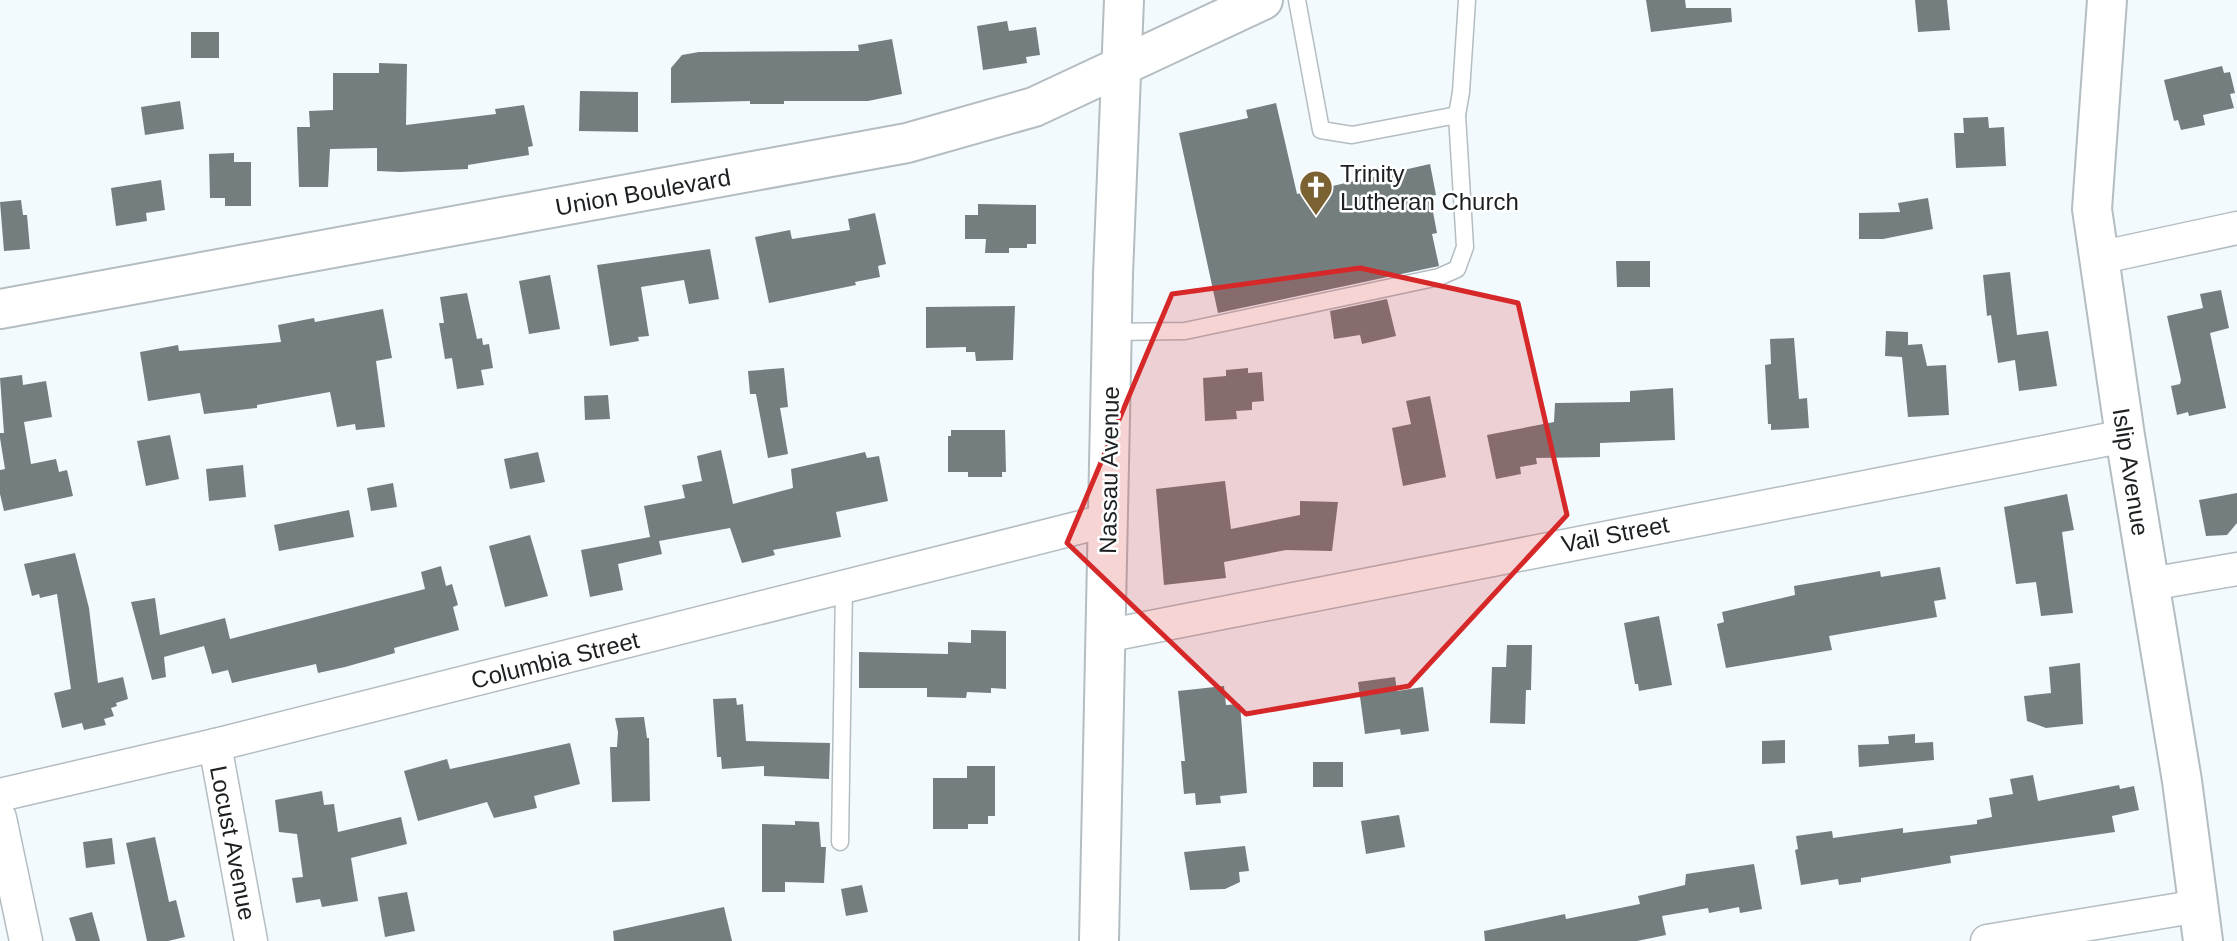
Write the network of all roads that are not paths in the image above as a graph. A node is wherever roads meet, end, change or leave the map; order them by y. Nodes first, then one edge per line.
1 (1124, 0) edge
2 (1263, 0) edge
3 (1297, 0) edge
4 (1467, 0) edge
5 (2106, 0) edge
6 (1121, 65) junction
7 (1457, 114) junction
8 (2237, 228) edge
9 (2098, 258) junction
10 (0, 309) edge
11 (1112, 332) junction
12 (2125, 436) junction
13 (1109, 520) junction
14 (2237, 569) edge
15 (2150, 584) junction
16 (844, 587) junction
17 (1105, 636) junction
18 (215, 746) junction
19 (0, 795) edge
20 (0, 818) edge
21 (839, 842) dead end
22 (2201, 924) edge
23 (26, 941) edge
24 (251, 941) edge
25 (1099, 941) edge
26 (1987, 941) edge

1 - 6 main road, Nassau Avenue
2 - 6 main road, Union Boulevard
3 - 7 lane
4 - 7 lane
5 - 9 main road, Islip Avenue
6 - 10 main road, Union Boulevard
6 - 11 main road, Nassau Avenue
7 - 11 lane
8 - 9 street
9 - 12 main road, Islip Avenue
11 - 13 main road, Nassau Avenue
12 - 15 main road, Islip Avenue
12 - 17 street, Vail Street
13 - 16 street, Columbia Street
13 - 17 main road, Nassau Avenue
14 - 15 street
15 - 22 main road, Islip Avenue
16 - 18 street, Columbia Street
16 - 21 lane
17 - 25 main road, Nassau Avenue
18 - 19 street, Columbia Street
18 - 24 street, Locust Avenue
20 - 23 street
22 - 26 street

